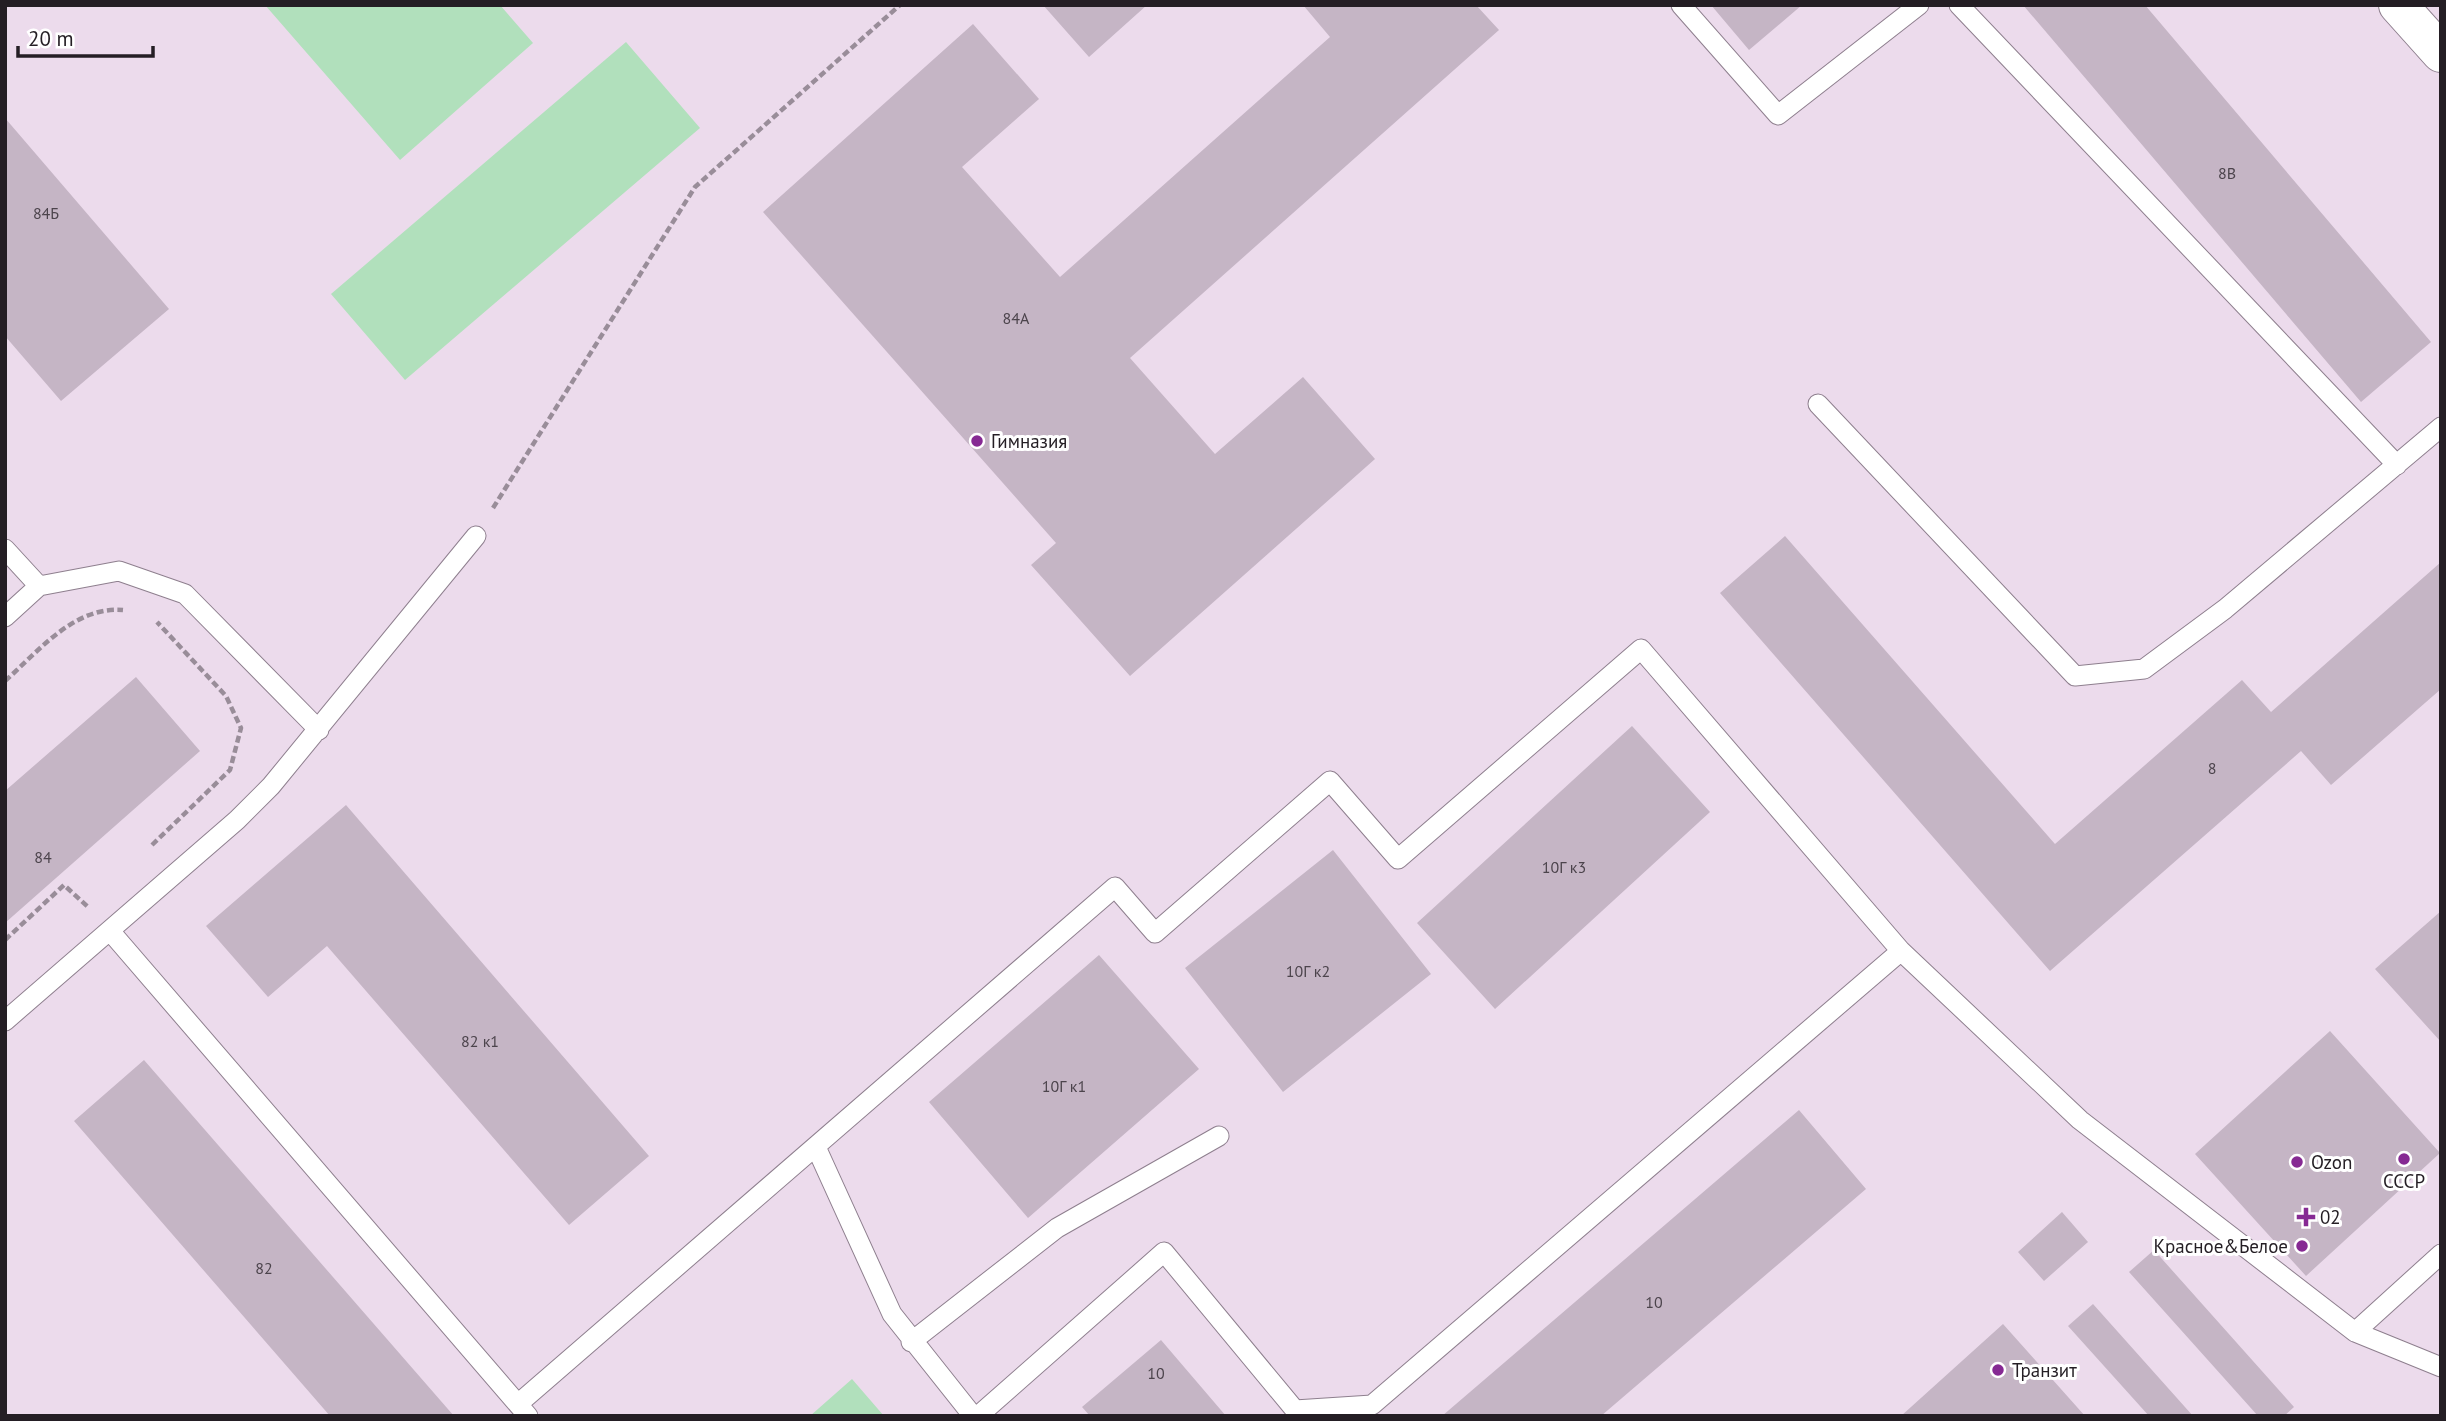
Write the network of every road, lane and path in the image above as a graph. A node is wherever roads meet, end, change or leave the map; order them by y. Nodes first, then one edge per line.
1 (900, 5) edge
2 (1681, 5) edge
3 (1919, 5) edge
4 (1959, 5) edge
5 (2398, 5) edge
6 (2441, 53) edge
7 (1818, 404) dead end
8 (2441, 427) edge
9 (2397, 465) junction
10 (476, 536) joint
11 (5, 549) edge
12 (39, 586) junction
13 (128, 611) dead end
14 (147, 616) dead end
15 (5, 617) edge
16 (5, 681) edge
17 (319, 730) junction
18 (144, 853) dead end
19 (97, 899) dead end
20 (110, 931) junction
21 (5, 940) edge
22 (1901, 951) junction
23 (5, 1021) edge
24 (1219, 1136) dead end
25 (816, 1147) junction
26 (2441, 1254) edge
27 (2355, 1332) junction
28 (911, 1342) junction
29 (2441, 1367) edge
30 (523, 1410) edge
31 (976, 1416) edge

1 - 10 path
2 - 3 lane
4 - 9 lane
5 - 6 street
7 - 9 lane
8 - 9 lane
10 - 17 lane
11 - 12 lane
12 - 15 lane
12 - 17 lane
13 - 16 path
14 - 18 path
17 - 20 lane
19 - 21 path
20 - 23 lane
20 - 30 lane
22 - 25 lane
22 - 27 lane
22 - 31 lane
24 - 28 lane
25 - 28 lane
25 - 30 lane
26 - 27 lane
27 - 29 lane
28 - 31 lane

